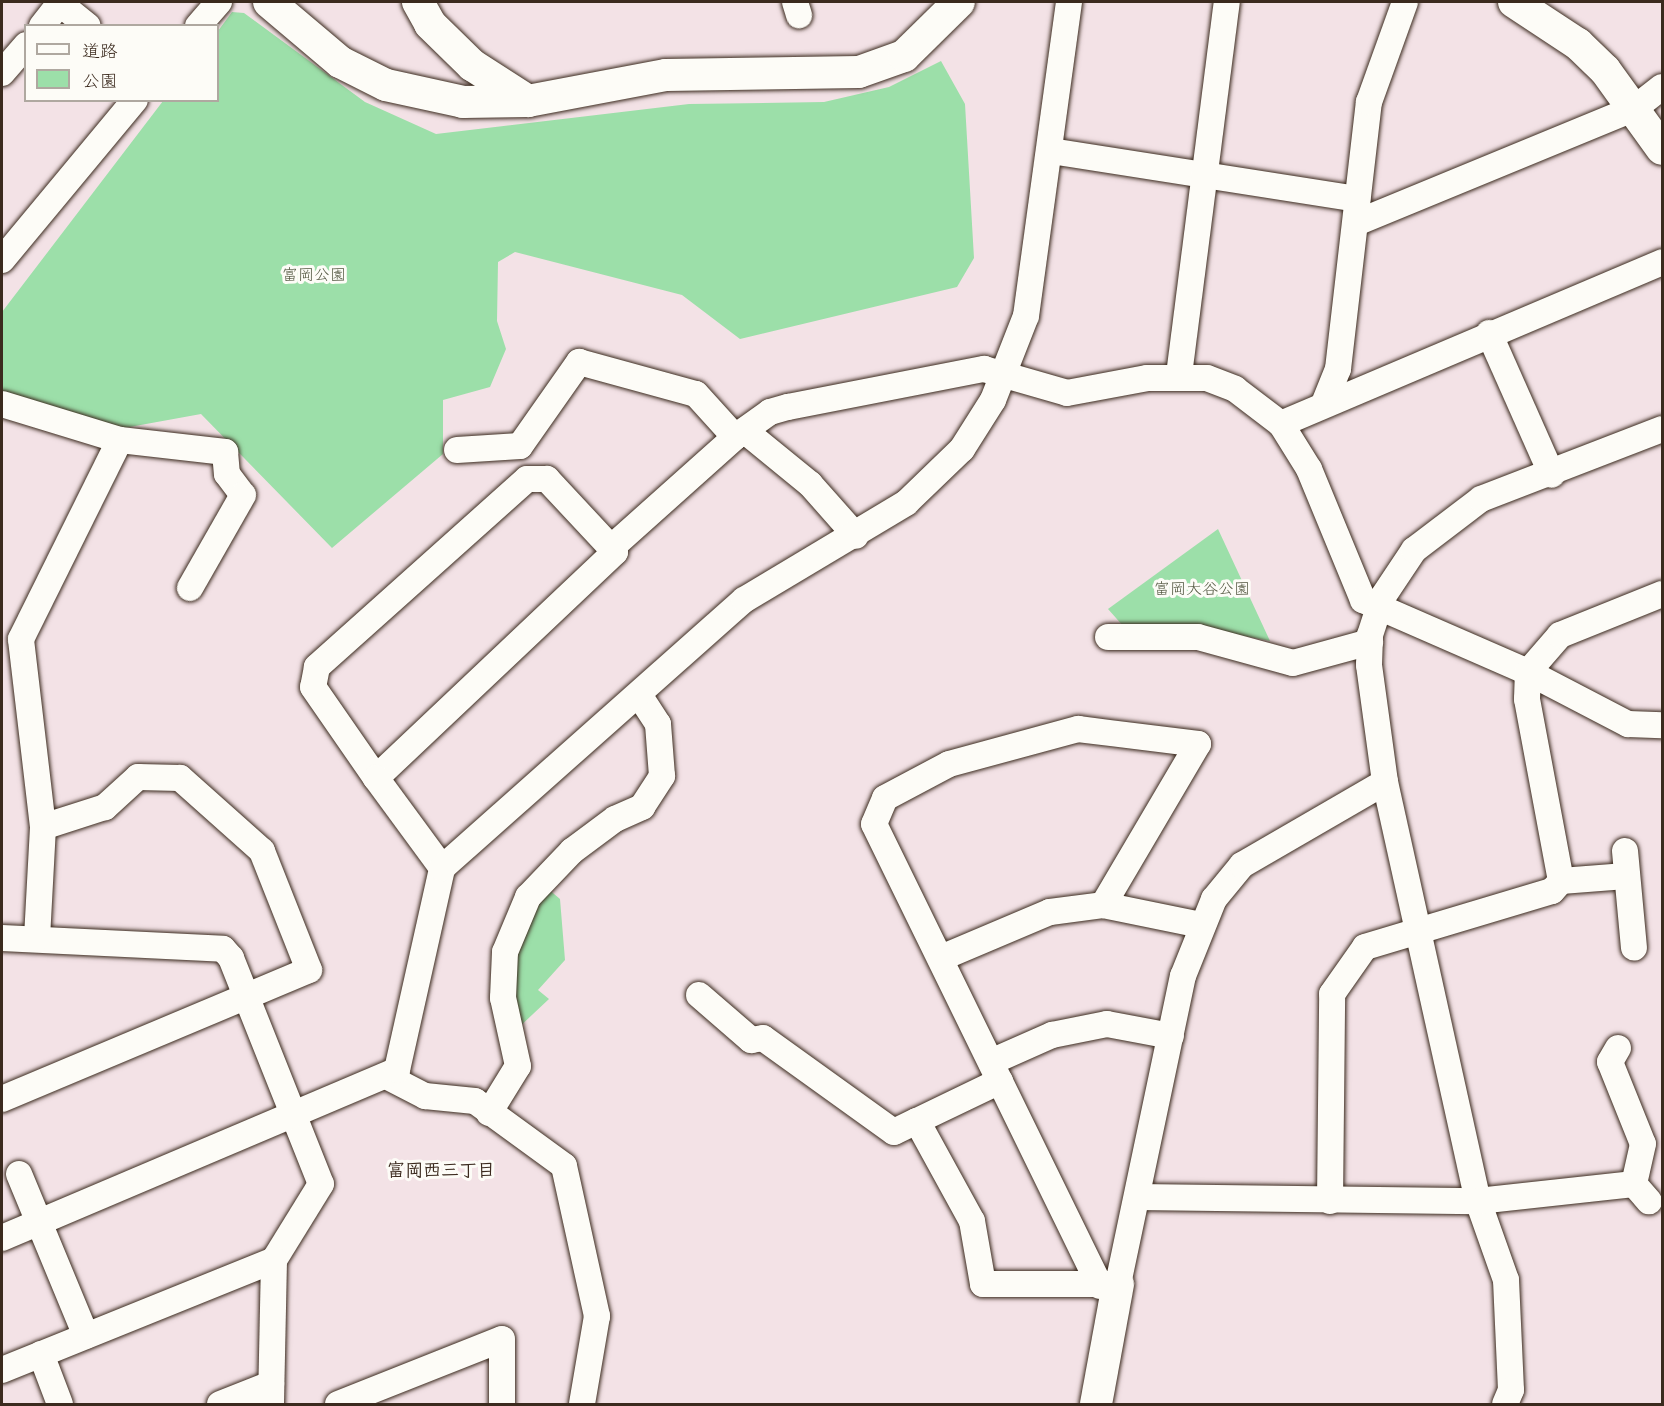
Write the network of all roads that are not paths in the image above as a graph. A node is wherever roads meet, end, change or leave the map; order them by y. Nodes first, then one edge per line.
1 (59, 2) edge
2 (219, 2) edge
3 (268, 2) edge
4 (418, 2) edge
5 (959, 2) edge
6 (1069, 2) edge
7 (1227, 2) edge
8 (1405, 2) edge
9 (1514, 2) edge
10 (43, 24) edge
11 (86, 24) edge
12 (200, 24) edge
13 (24, 47) edge
14 (2, 73) edge
15 (1662, 87) edge
16 (528, 101) junction
17 (133, 102) edge
18 (1635, 108) junction
19 (1662, 149) edge
20 (1051, 150) junction
21 (1206, 172) junction
22 (1356, 211) junction
23 (2, 260) edge
24 (1662, 262) edge
25 (1489, 333) junction
26 (1006, 372) junction
27 (1179, 375) junction
28 (1325, 401) junction
29 (2, 404) edge
30 (1281, 424) junction
31 (1662, 429) edge
32 (740, 434) junction
33 (120, 440) junction
34 (457, 450) dead end
35 (1552, 475) junction
36 (856, 536) junction
37 (611, 548) junction
38 (190, 588) dead end
39 (1662, 594) edge
40 (1377, 608) junction
41 (1108, 637) dead end
42 (1370, 642) junction
43 (1528, 672) junction
44 (640, 696) junction
45 (1662, 725) edge
46 (376, 778) junction
47 (1384, 782) junction
48 (43, 827) junction
49 (1625, 850) dead end
50 (442, 868) junction
51 (1626, 876) junction
52 (1562, 881) junction
53 (1103, 905) junction
54 (1202, 925) junction
55 (1420, 929) junction
56 (2, 938) edge
57 (37, 938) junction
58 (1634, 948) dead end
59 (941, 957) junction
60 (699, 995) dead end
61 (249, 1000) junction
62 (1171, 1036) junction
63 (1618, 1048) dead end
64 (995, 1072) junction
65 (388, 1077) junction
66 (2, 1099) edge
67 (489, 1113) junction
68 (297, 1116) junction
69 (917, 1121) junction
70 (19, 1174) dead end
71 (1137, 1197) junction
72 (1330, 1200) junction
73 (1478, 1200) junction
74 (39, 1222) junction
75 (2, 1238) edge
76 (274, 1260) junction
77 (1109, 1285) junction
78 (86, 1336) junction
79 (41, 1354) junction
80 (2, 1370) edge
81 (271, 1394) edge
82 (60, 1404) edge
83 (220, 1404) edge
84 (338, 1404) edge
85 (502, 1404) edge
86 (582, 1404) edge
87 (1096, 1404) edge
88 (1505, 1404) edge

1 - 10 street
1 - 11 street
2 - 12 street
3 - 16 street
4 - 16 street
5 - 16 street
6 - 20 street
7 - 21 street
8 - 22 street
9 - 18 street
13 - 14 street
15 - 18 street
17 - 23 street
18 - 19 street
18 - 22 street
20 - 21 street
20 - 26 street
21 - 22 street
21 - 27 street
22 - 28 street
24 - 25 street
25 - 28 street
25 - 35 street
26 - 27 street
26 - 32 street
26 - 36 street
27 - 30 street
28 - 30 street
29 - 33 street
30 - 40 street
31 - 35 street
32 - 34 street
32 - 36 street
32 - 37 street
33 - 38 street
33 - 48 street
35 - 40 street
36 - 44 street
37 - 46 street
37 - 46 street
39 - 43 street
40 - 42 street
40 - 43 street
41 - 42 street
42 - 47 street
43 - 45 street
43 - 52 street
44 - 50 street
44 - 67 street
46 - 50 street
47 - 54 street
47 - 55 street
48 - 57 street
48 - 61 street
49 - 51 street
50 - 65 street
51 - 52 street
51 - 58 street
52 - 55 street
53 - 54 street
53 - 59 street
53 - 59 street
54 - 62 street
55 - 72 street
55 - 73 street
56 - 57 street
57 - 61 street
59 - 64 street
60 - 69 street
61 - 66 street
61 - 68 street
62 - 64 street
62 - 71 street
63 - 73 street
64 - 69 street
64 - 77 street
65 - 67 street
65 - 68 street
67 - 86 street
68 - 74 street
68 - 76 street
69 - 77 street
70 - 74 street
71 - 72 street
71 - 77 street
72 - 73 street
73 - 88 street
74 - 75 street
74 - 78 street
76 - 78 street
76 - 81 street
77 - 87 street
78 - 79 street
79 - 80 street
79 - 82 street
81 - 83 street
84 - 85 street

